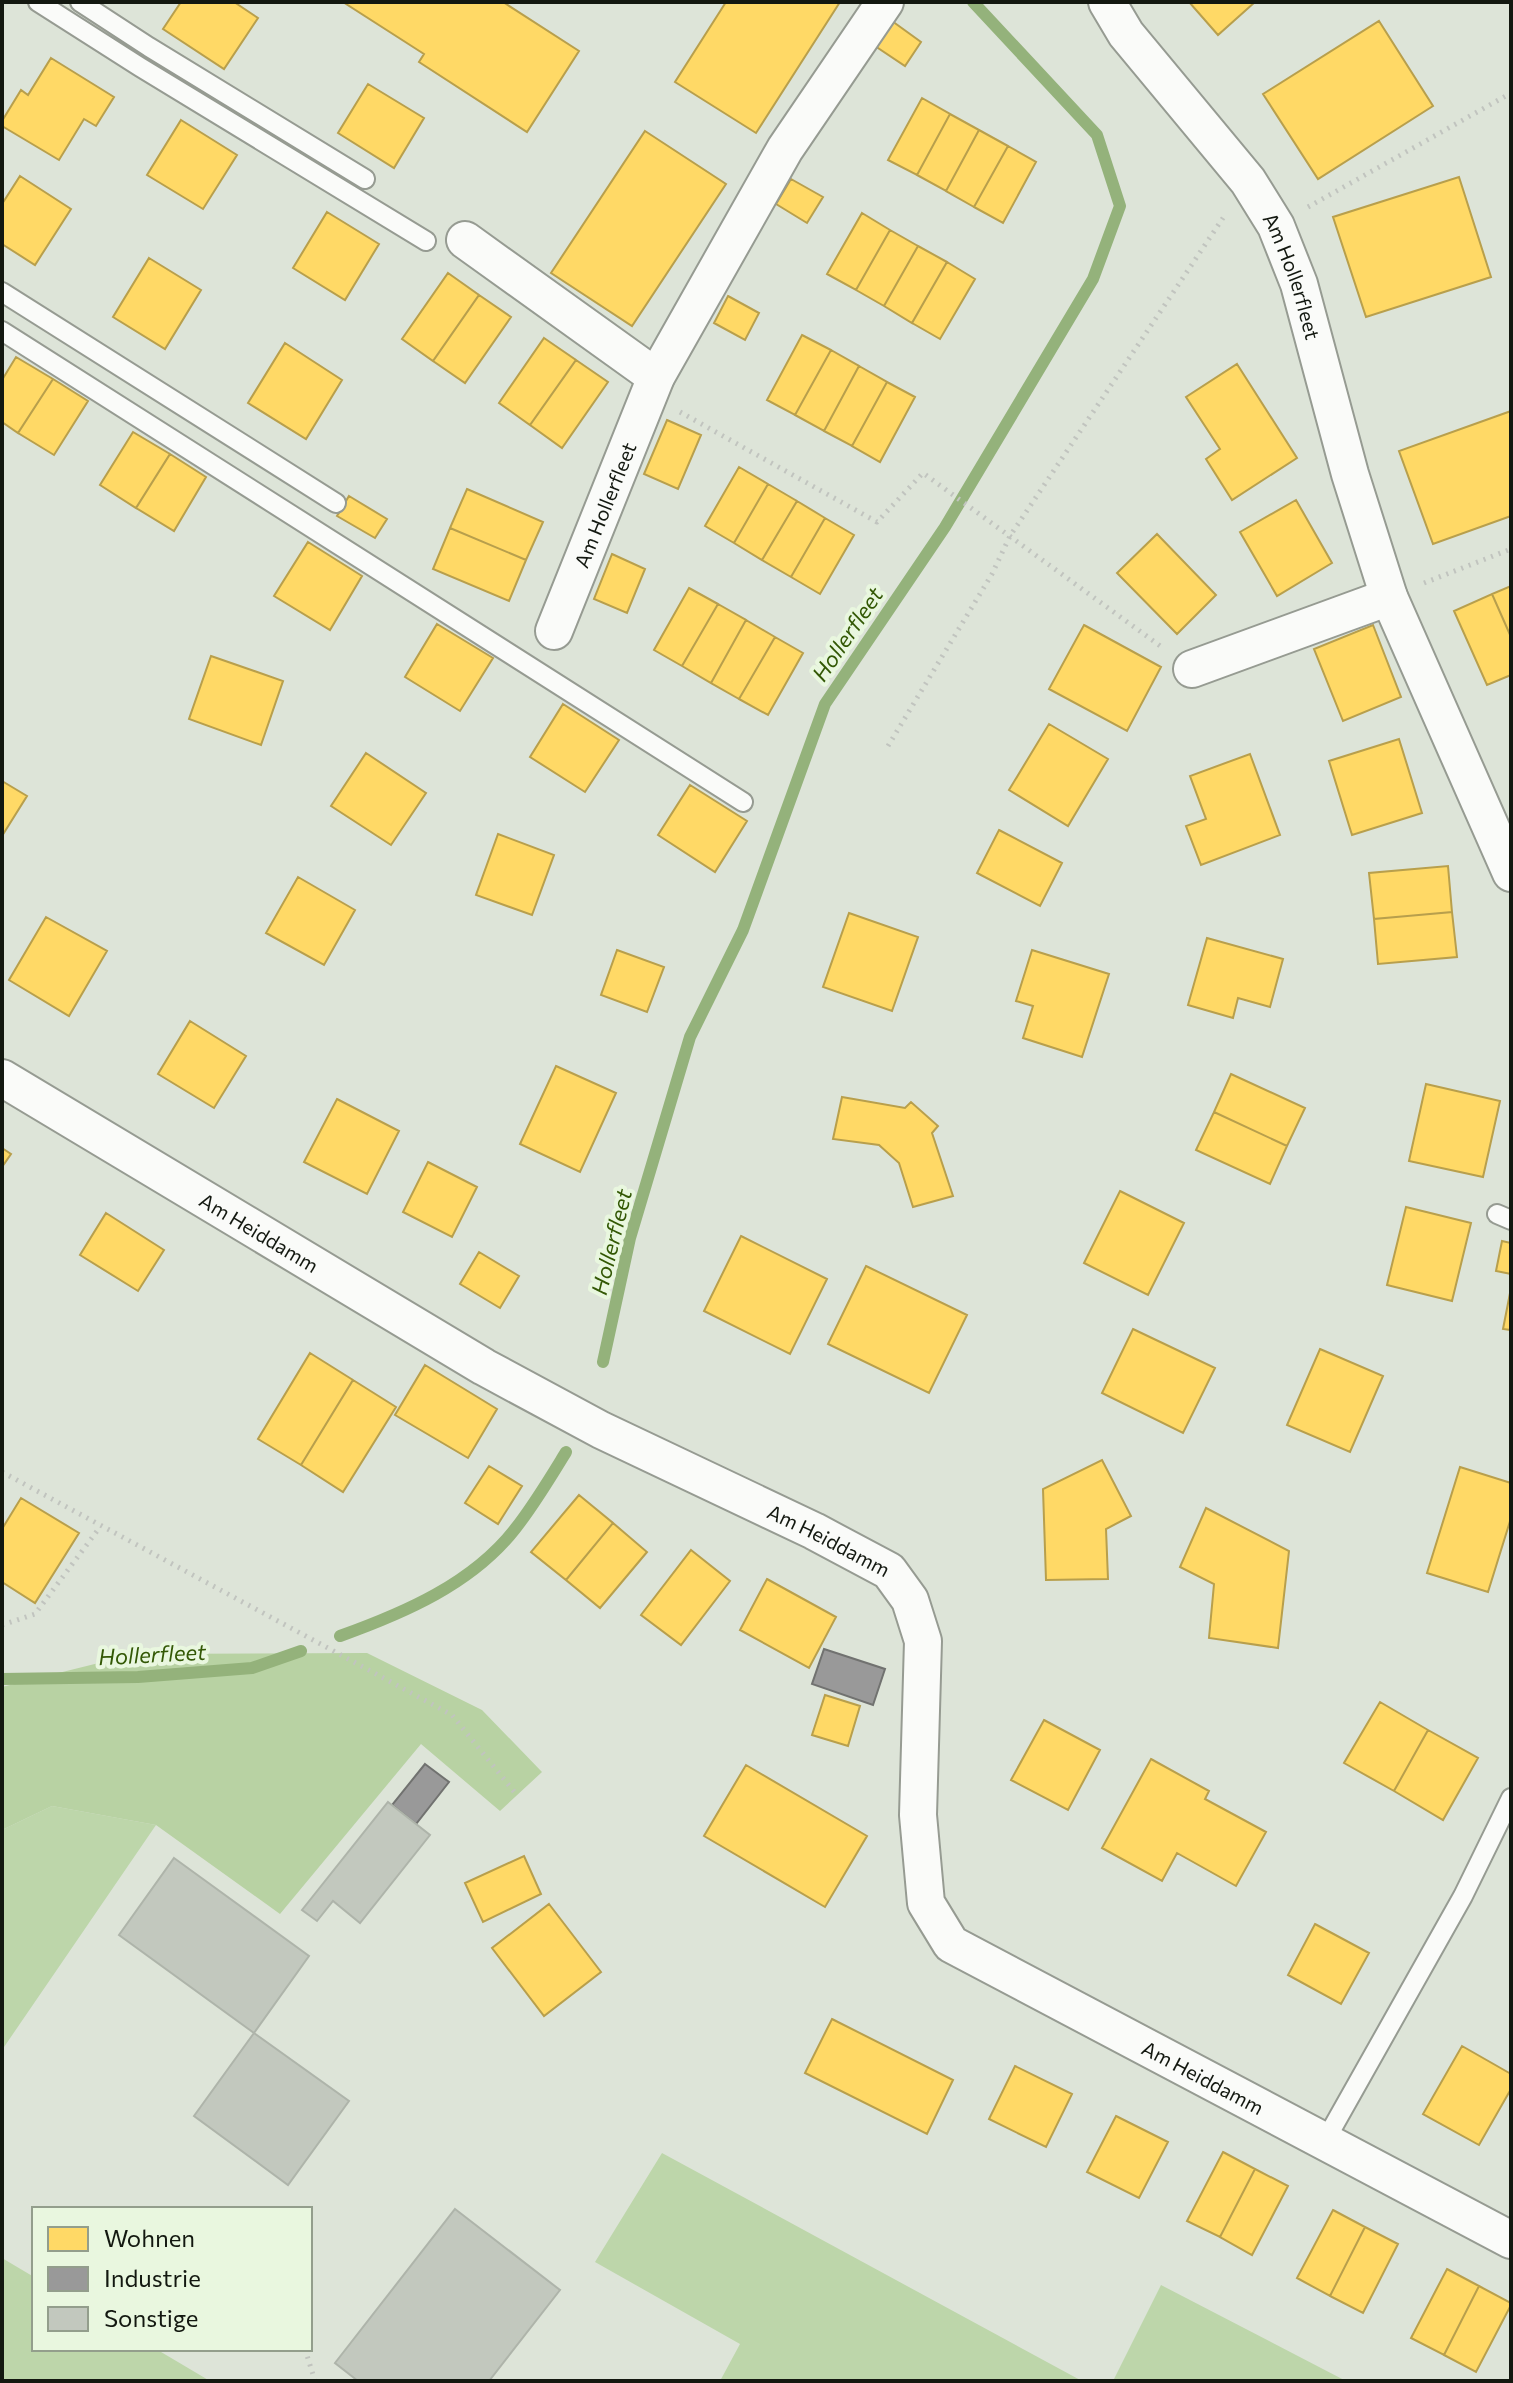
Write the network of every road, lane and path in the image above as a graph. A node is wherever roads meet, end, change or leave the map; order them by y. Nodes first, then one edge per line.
1 (38, 2) edge
2 (80, 2) edge
3 (885, 2) edge
4 (1107, 2) edge
5 (1511, 93) edge
6 (365, 179) dead end
7 (1248, 181) junction
8 (1276, 226) junction
9 (465, 240) dead end
10 (426, 241) dead end
11 (2, 292) edge
12 (2, 331) edge
13 (651, 386) junction
14 (336, 503) dead end
15 (1010, 536) junction
16 (1511, 549) edge
17 (1389, 597) junction
18 (554, 631) dead end
19 (1192, 669) joint
20 (888, 746) dead end
21 (743, 802) dead end
22 (1511, 873) edge
23 (2, 1078) edge
24 (2, 1472) edge
25 (100, 1527) junction
26 (2, 1625) edge
27 (516, 1794) dead end
28 (1511, 1798) edge
29 (1325, 2141) junction
30 (1511, 2240) edge
31 (306, 2351) edge
32 (315, 2381) edge

1 - 10 lane
2 - 6 lane
3 - 13 street, Am Hollerfleet
4 - 7 street, Am Hollerfleet
5 - 8 path
7 - 8 street, Am Hollerfleet
7 - 15 path
8 - 17 street, Am Hollerfleet
9 - 13 street
11 - 14 lane
12 - 21 lane
13 - 15 path
13 - 18 street, Am Hollerfleet
15 - 19 path
15 - 20 path
16 - 17 path
17 - 19 street
17 - 22 street, Am Hollerfleet
23 - 29 street, Am Heiddamm
24 - 25 path
25 - 26 path
25 - 27 path
28 - 29 lane
29 - 30 street, Am Heiddamm
31 - 32 path

